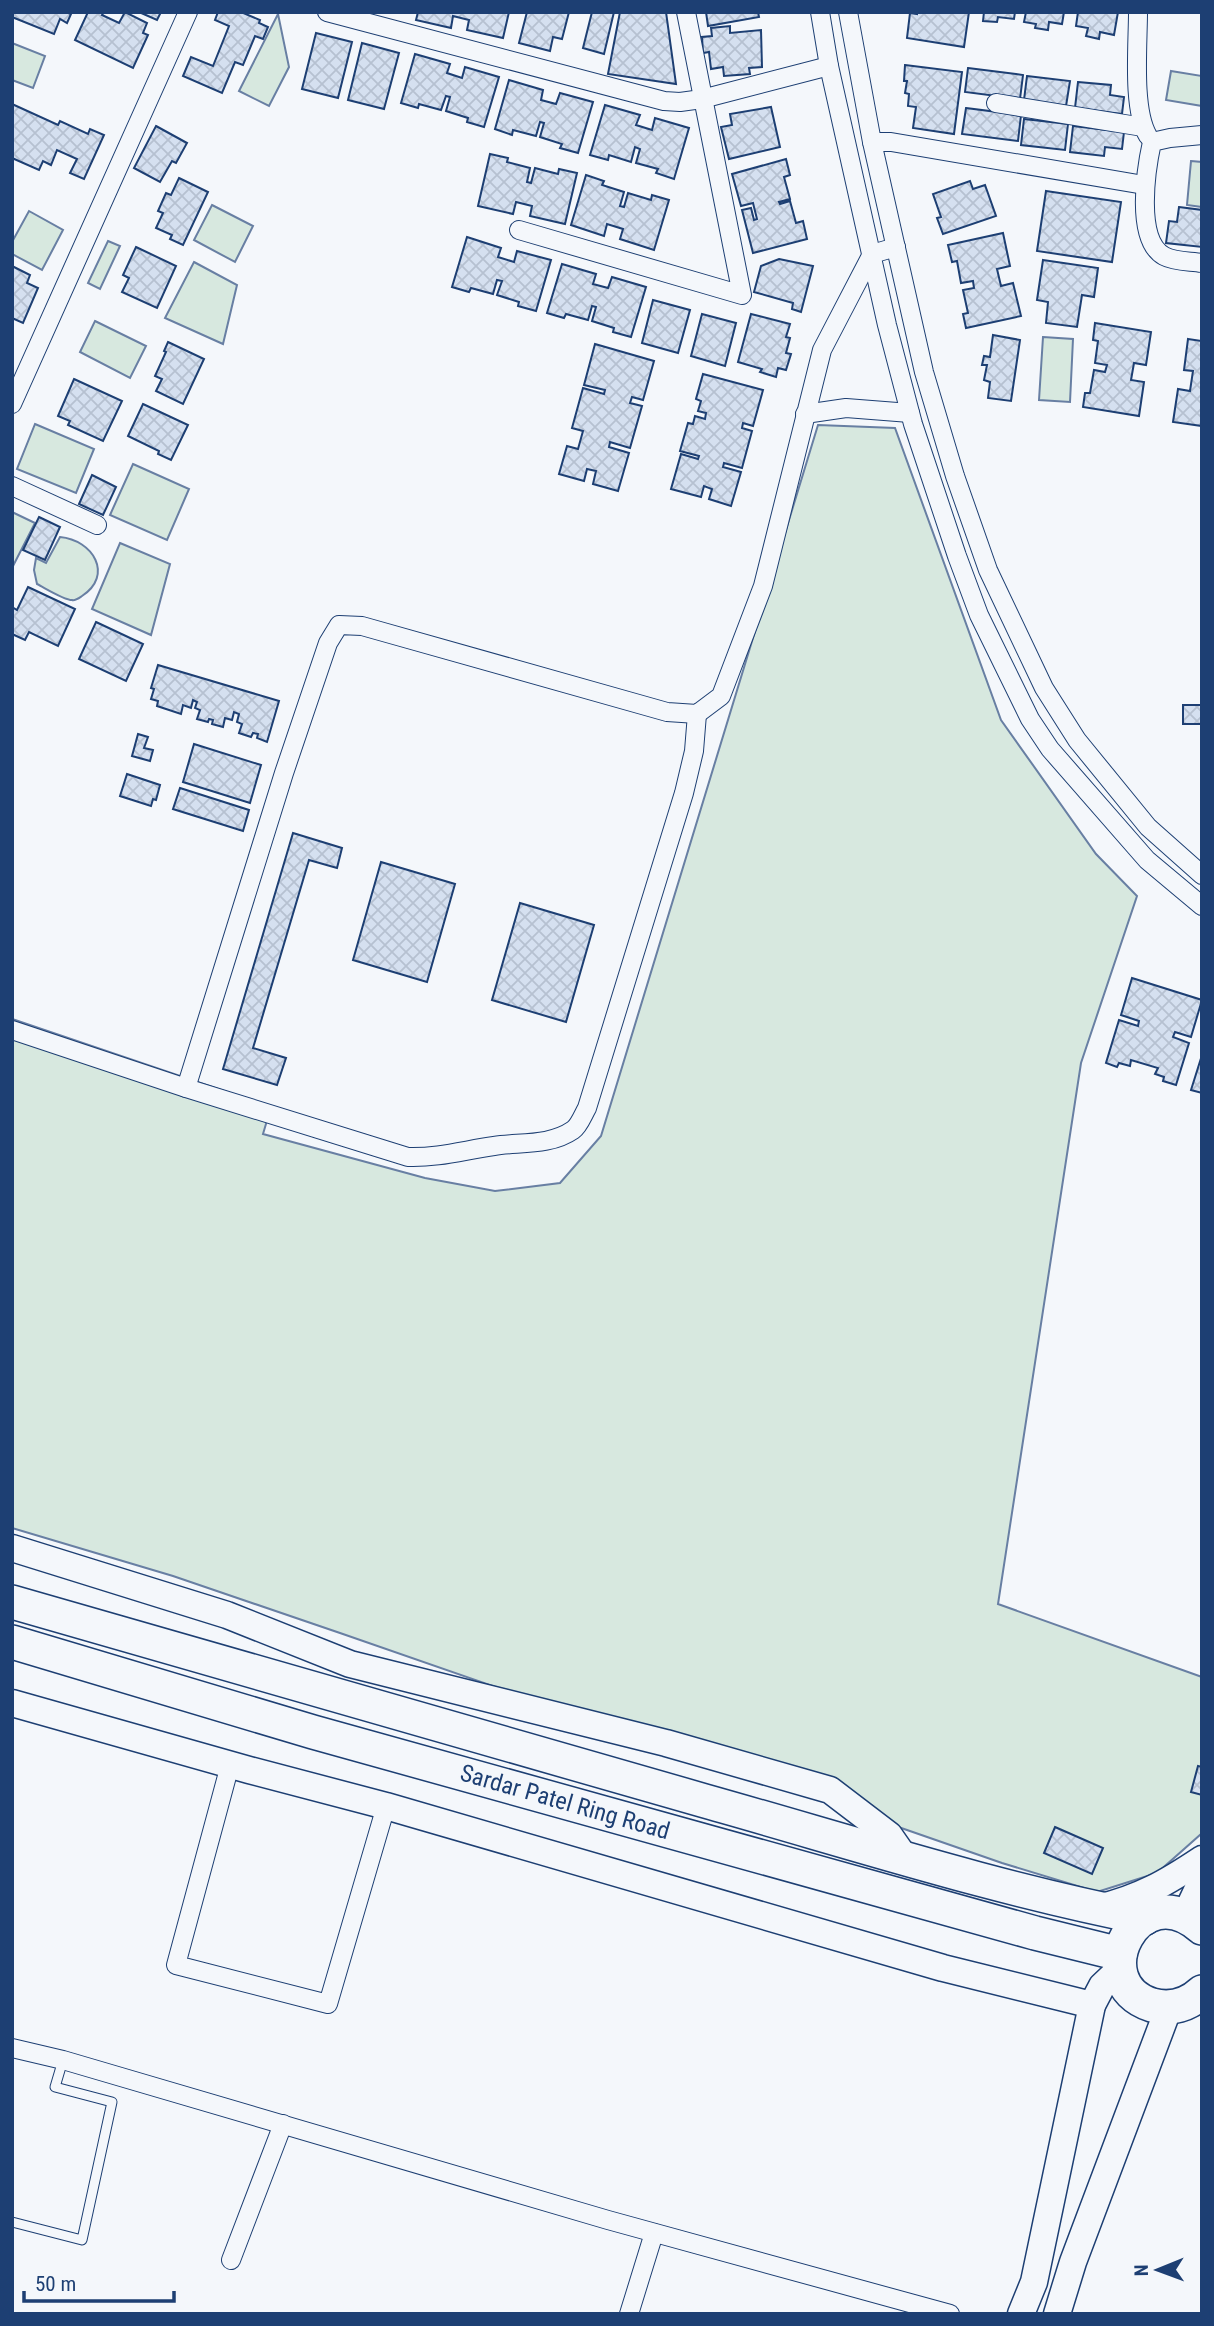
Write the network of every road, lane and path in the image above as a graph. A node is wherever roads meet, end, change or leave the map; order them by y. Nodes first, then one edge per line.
1 (188, 12) edge
2 (327, 12) edge
3 (686, 12) edge
4 (820, 12) edge
5 (848, 12) edge
6 (1138, 12) edge
7 (829, 65) junction
8 (702, 99) junction
9 (996, 103) dead end
10 (1147, 135) junction
11 (1202, 135) edge
12 (872, 142) junction
13 (1144, 185) junction
14 (519, 230) dead end
15 (896, 247) junction
16 (872, 254) junction
17 (1202, 263) edge
18 (12, 404) edge
19 (910, 413) junction
20 (805, 414) junction
21 (12, 486) edge
22 (97, 525) dead end
23 (698, 714) junction
24 (1202, 874) edge
25 (1202, 906) edge
26 (12, 1030) edge
27 (186, 1088) junction
28 (12, 1548) edge
29 (12, 1602) edge
30 (12, 1642) edge
31 (12, 1703) edge
32 (230, 1765) junction
33 (386, 1806) junction
34 (905, 1858) junction
35 (1202, 1859) edge
36 (1202, 1880) edge
37 (1097, 1908) junction
38 (1145, 1918) junction
39 (1193, 1922) edge
40 (1120, 1961) junction
41 (1194, 2000) edge
42 (1092, 2005) junction
43 (12, 2048) edge
44 (62, 2060) junction
45 (283, 2124) junction
46 (12, 2222) edge
47 (654, 2233) junction
48 (231, 2260) dead end
49 (629, 2314) edge
50 (950, 2314) edge
51 (1021, 2314) edge
52 (1057, 2314) edge

1 - 18 street
2 - 8 street
3 - 8 street
4 - 7 street
5 - 12 street
6 - 10 street
7 - 8 street
7 - 16 street
8 - 14 street
9 - 10 street
10 - 11 street
10 - 13 street
12 - 13 street
12 - 15 street
13 - 17 street
15 - 16 street
15 - 24 street
16 - 19 street
16 - 20 street
19 - 20 street
19 - 25 street
20 - 23 street
21 - 22 street
23 - 27 street
23 - 27 street
26 - 27 street
28 - 34 street
29 - 34 highway, Sardar Patel Ring Road
30 - 40 highway, Sardar Patel Ring Road
31 - 32 street
32 - 33 street
32 - 33 street
33 - 42 street
34 - 37 highway, Sardar Patel Ring Road
35 - 37 street
36 - 39 street
37 - 38 highway, Sardar Patel Ring Road
38 - 39 highway, Sardar Patel Ring Road
38 - 40 highway
40 - 41 highway
40 - 42 street
41 - 52 street
42 - 51 street
43 - 44 street
44 - 45 street
44 - 46 lane
45 - 47 street
45 - 48 street
47 - 49 street
47 - 50 street

